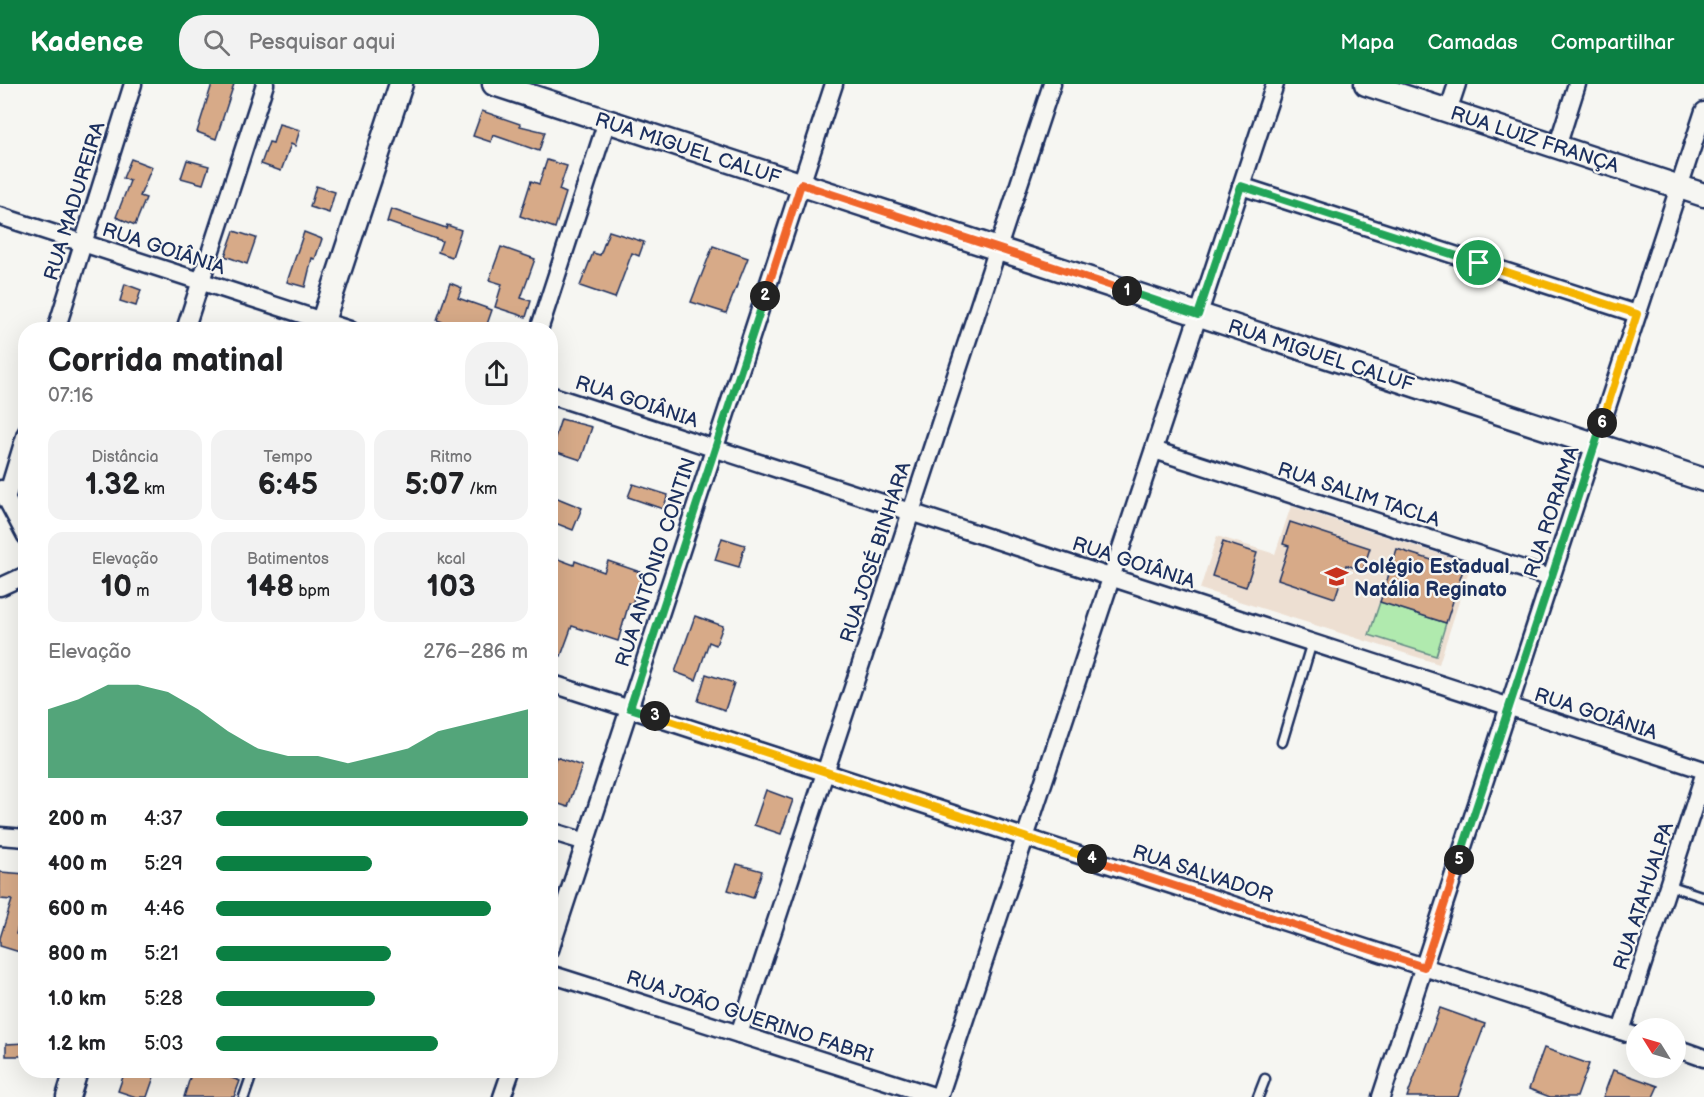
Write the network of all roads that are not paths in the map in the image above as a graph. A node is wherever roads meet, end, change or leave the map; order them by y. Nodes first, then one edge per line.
1 (133, 84) edge
2 (265, 84) edge
3 (401, 84) edge
4 (494, 84) edge
5 (834, 84) edge
6 (1052, 84) edge
7 (1275, 84) edge
8 (1366, 84) edge
9 (1457, 84) edge
10 (1577, 84) edge
11 (1448, 111) junction
12 (1704, 111) edge
13 (607, 121) junction
14 (1700, 137) edge
15 (1557, 147) junction
16 (801, 184) junction
17 (1241, 186) junction
18 (1679, 187) junction
19 (1704, 195) edge
20 (0, 216) edge
21 (82, 243) junction
22 (998, 249) junction
23 (201, 282) junction
24 (1637, 314) junction
25 (1198, 315) junction
26 (58, 322) edge
27 (188, 322) edge
28 (311, 322) edge
29 (323, 322) edge
30 (542, 322) edge
31 (558, 398) edge
32 (1595, 444) junction
33 (715, 448) junction
34 (1154, 450) junction
35 (18, 454) edge
36 (1704, 480) edge
37 (3, 492) edge
38 (911, 512) junction
39 (18, 521) edge
40 (1112, 577) junction
41 (18, 578) edge
42 (1551, 578) junction
43 (0, 587) edge
44 (1312, 642) junction
45 (558, 686) edge
46 (1509, 706) junction
47 (630, 708) junction
48 (1282, 742) dead end
49 (1704, 770) edge
50 (825, 772) junction
51 (1704, 775) edge
52 (558, 833) edge
53 (0, 836) edge
54 (18, 837) edge
55 (1025, 837) junction
56 (586, 842) junction
57 (1668, 885) junction
58 (1704, 897) edge
59 (558, 926) edge
60 (1424, 967) junction
61 (558, 977) edge
62 (1633, 1018) edge
63 (1626, 1032) edge
64 (739, 1034) junction
65 (1686, 1052) edge
66 (1704, 1058) edge
67 (74, 1078) edge
68 (251, 1078) edge
69 (509, 1078) edge
70 (1265, 1079) dead end
71 (68, 1097) edge
72 (244, 1097) edge
73 (502, 1097) edge
74 (938, 1097) edge
75 (1258, 1097) edge
76 (1381, 1097) edge

1 - 21 street, RUA MADUREIRA
2 - 23 street
3 - 29 street
4 - 13 street, RUA MIGUEL CALUF
5 - 16 street, RUA ANTÔNIO CONTIN
6 - 22 street, RUA JOSÉ BINHARA
7 - 17 street
8 - 11 street, RUA LUIZ FRANÇA
9 - 11 street
10 - 15 street
11 - 15 street, RUA LUIZ FRANÇA
12 - 14 street, RUA RORAIMA
13 - 16 street, RUA MIGUEL CALUF
13 - 30 street
14 - 18 street, RUA RORAIMA
15 - 18 street, RUA LUIZ FRANÇA
16 - 22 street, RUA MIGUEL CALUF
16 - 33 street, RUA ANTÔNIO CONTIN
17 - 24 street
17 - 25 street
18 - 19 street, RUA LUIZ FRANÇA
18 - 24 street, RUA RORAIMA
20 - 21 street, RUA GOIÂNIA
21 - 23 street, RUA GOIÂNIA
21 - 26 street, RUA MADUREIRA
22 - 25 street, RUA MIGUEL CALUF
22 - 38 street, RUA JOSÉ BINHARA
23 - 27 street
23 - 28 street, RUA GOIÂNIA
24 - 32 street, RUA RORAIMA
25 - 32 street, RUA MIGUEL CALUF
25 - 34 street
31 - 33 street, RUA GOIÂNIA
32 - 36 street, RUA MIGUEL CALUF
32 - 42 street, RUA RORAIMA
33 - 38 street, RUA GOIÂNIA
33 - 47 street, RUA ANTÔNIO CONTIN
34 - 40 street
34 - 42 street, RUA SALIM TACLA
35 - 37 street
37 - 39 street
38 - 40 street, RUA GOIÂNIA
38 - 50 street, RUA JOSÉ BINHARA
40 - 44 street, RUA GOIÂNIA
40 - 55 street
41 - 43 street
42 - 46 street, RUA RORAIMA
44 - 46 street, RUA GOIÂNIA
44 - 48 lane
45 - 47 street, RUA SALVADOR
46 - 49 street, RUA GOIÂNIA
46 - 60 street, RUA RORAIMA
47 - 50 street, RUA SALVADOR
47 - 56 street, RUA ANTÔNIO CONTIN
50 - 55 street, RUA SALVADOR
50 - 64 street, RUA JOSÉ BINHARA
51 - 57 street, RUA ATAHUALPA
52 - 56 street
53 - 54 street
55 - 60 street, RUA SALVADOR
55 - 74 street
56 - 59 street, RUA ANTÔNIO CONTIN
57 - 58 lane
57 - 62 street, RUA ATAHUALPA
60 - 63 street, RUA SALVADOR
60 - 76 street, RUA RORAIMA
61 - 64 street, RUA JOÃO GUERINO FABRI
64 - 74 street, RUA JOÃO GUERINO FABRI
65 - 66 street
67 - 71 street
68 - 72 lane
69 - 73 street
70 - 75 lane

